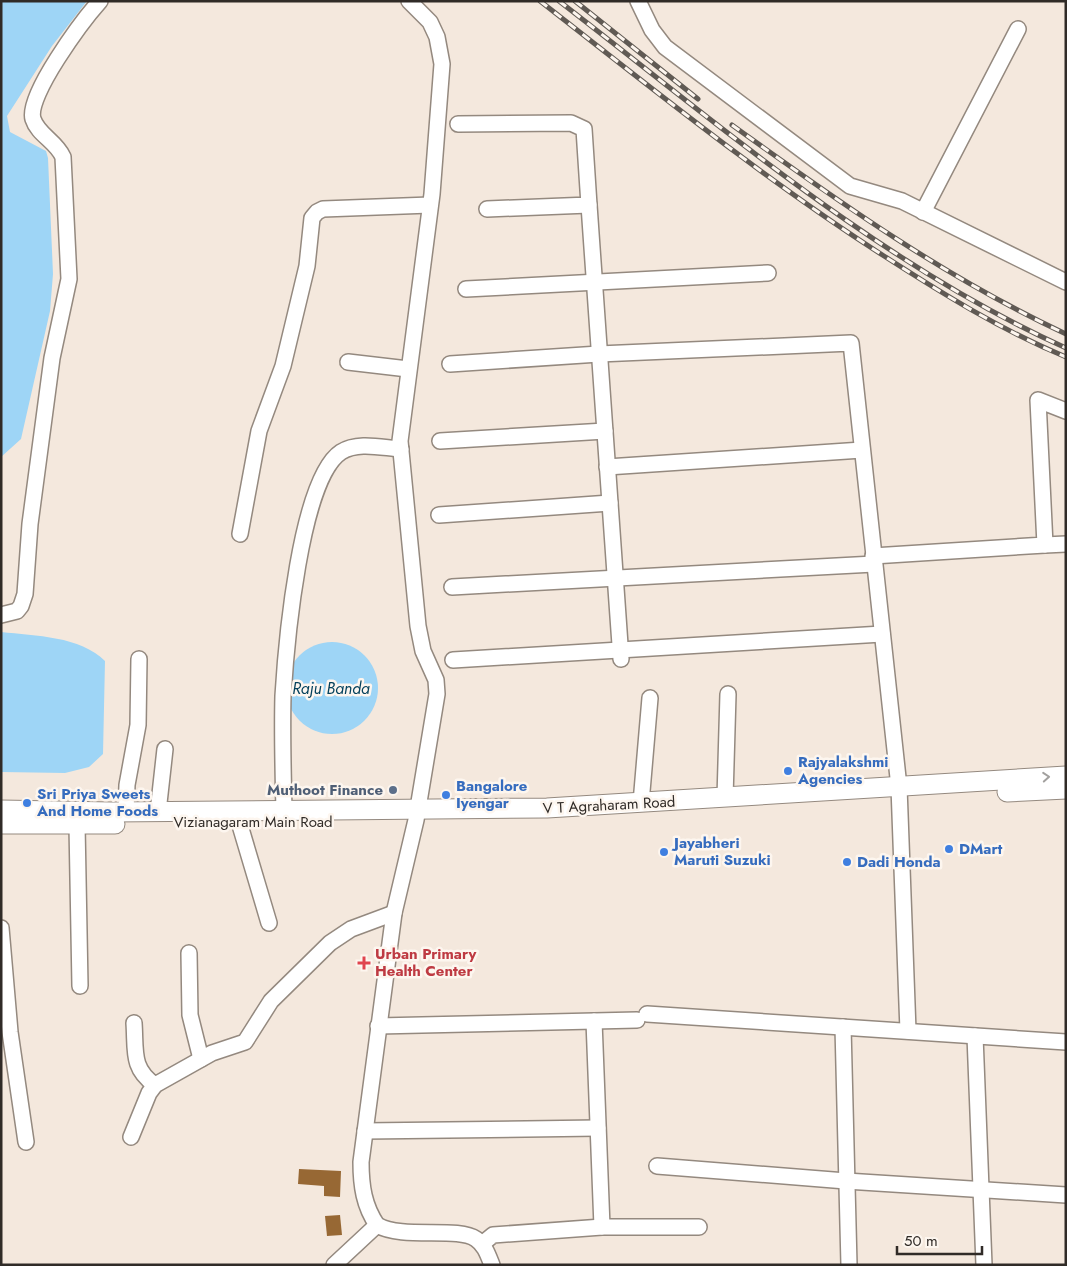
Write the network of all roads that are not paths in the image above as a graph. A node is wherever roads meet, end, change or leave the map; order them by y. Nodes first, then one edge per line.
1 (100, 1) edge
2 (409, 1) edge
3 (638, 1) edge
4 (1018, 29) dead end
5 (458, 124) dead end
6 (430, 205) junction
7 (589, 205) junction
8 (487, 209) dead end
9 (923, 212) junction
10 (768, 273) dead end
11 (594, 282) junction
12 (1066, 282) edge
13 (466, 289) dead end
14 (599, 354) junction
15 (348, 362) dead end
16 (450, 364) dead end
17 (408, 369) junction
18 (1066, 411) edge
19 (605, 431) junction
20 (440, 441) dead end
21 (401, 449) junction
22 (862, 450) junction
23 (607, 467) junction
24 (610, 503) junction
25 (439, 515) dead end
26 (240, 534) dead end
27 (1066, 544) edge
28 (1045, 545) junction
29 (874, 560) junction
30 (615, 577) junction
31 (452, 587) dead end
32 (1, 615) edge
33 (882, 634) junction
34 (620, 655) junction
35 (139, 659) dead end
36 (453, 660) dead end
37 (728, 694) dead end
38 (650, 698) dead end
39 (165, 749) dead end
40 (1066, 776) edge
41 (1066, 790) edge
42 (899, 792) junction
43 (726, 798) junction
44 (641, 803) junction
45 (1, 810) edge
46 (284, 810) junction
47 (126, 812) junction
48 (158, 812) junction
49 (417, 815) junction
50 (239, 822) junction
51 (1, 824) edge
52 (77, 826) junction
53 (394, 913) junction
54 (269, 923) dead end
55 (1, 928) edge
56 (189, 952) dead end
57 (80, 986) dead end
58 (594, 1021) junction
59 (134, 1023) dead end
60 (378, 1026) junction
61 (843, 1027) junction
62 (908, 1031) junction
63 (975, 1036) junction
64 (1066, 1042) edge
65 (201, 1059) junction
66 (155, 1085) junction
67 (598, 1128) junction
68 (365, 1131) junction
69 (132, 1137) dead end
70 (26, 1142) dead end
71 (657, 1166) dead end
72 (846, 1181) junction
73 (981, 1190) junction
74 (1066, 1195) edge
75 (376, 1225) junction
76 (602, 1227) junction
77 (698, 1227) dead end
78 (482, 1244) junction
79 (334, 1265) edge
80 (492, 1265) edge
81 (849, 1265) edge
82 (984, 1265) edge

1 - 32 street
2 - 6 street
3 - 9 street
4 - 9 street
5 - 7 street
6 - 17 street
6 - 26 street
7 - 8 street
7 - 11 street
9 - 12 street
10 - 11 street
11 - 13 street
11 - 14 street
14 - 16 street
14 - 19 street
14 - 22 street
15 - 17 street
17 - 21 street
18 - 28 street
19 - 20 street
19 - 23 street
21 - 46 street
21 - 49 street
22 - 23 street
22 - 29 street
23 - 24 street
24 - 25 street
24 - 30 street
27 - 28 street
28 - 29 street
29 - 30 street
29 - 33 street
30 - 31 street
30 - 34 street
33 - 34 street
33 - 42 street
34 - 36 street
35 - 47 street
37 - 43 street
38 - 44 street
39 - 48 street
42 -> 40 main road, V T Agraharam Road
41 - 42 main road, V T Agraharam Road
42 - 43 main road, V T Agraharam Road
42 - 49 main road, V T Agraharam Road
42 - 62 street
43 - 44 main road, V T Agraharam Road
44 - 49 main road, V T Agraharam Road
45 - 47 main road, V T Agraharam Road
46 - 48 main road, V T Agraharam Road
46 - 49 main road, V T Agraharam Road
47 - 48 main road, V T Agraharam Road
49 - 50 main road, Vizianagaram Main Road
49 - 53 street
50 - 52 main road, Vizianagaram Main Road
50 - 54 street
51 - 52 main road, Vizianagaram Main Road
52 - 57 street
53 - 60 street
53 - 65 street
55 - 70 street
56 - 65 street
58 - 60 street
58 - 61 street
58 - 67 street
59 - 66 street
60 - 68 street
61 - 62 street
61 - 72 street
62 - 63 street
63 - 64 street
63 - 73 street
65 - 66 street
66 - 69 street
67 - 68 street
67 - 76 street
68 - 75 street
71 - 72 street
72 - 73 street
72 - 81 street
73 - 74 street
73 - 82 street
75 - 78 street
75 - 79 street
76 - 77 street
76 - 78 street
78 - 80 street

